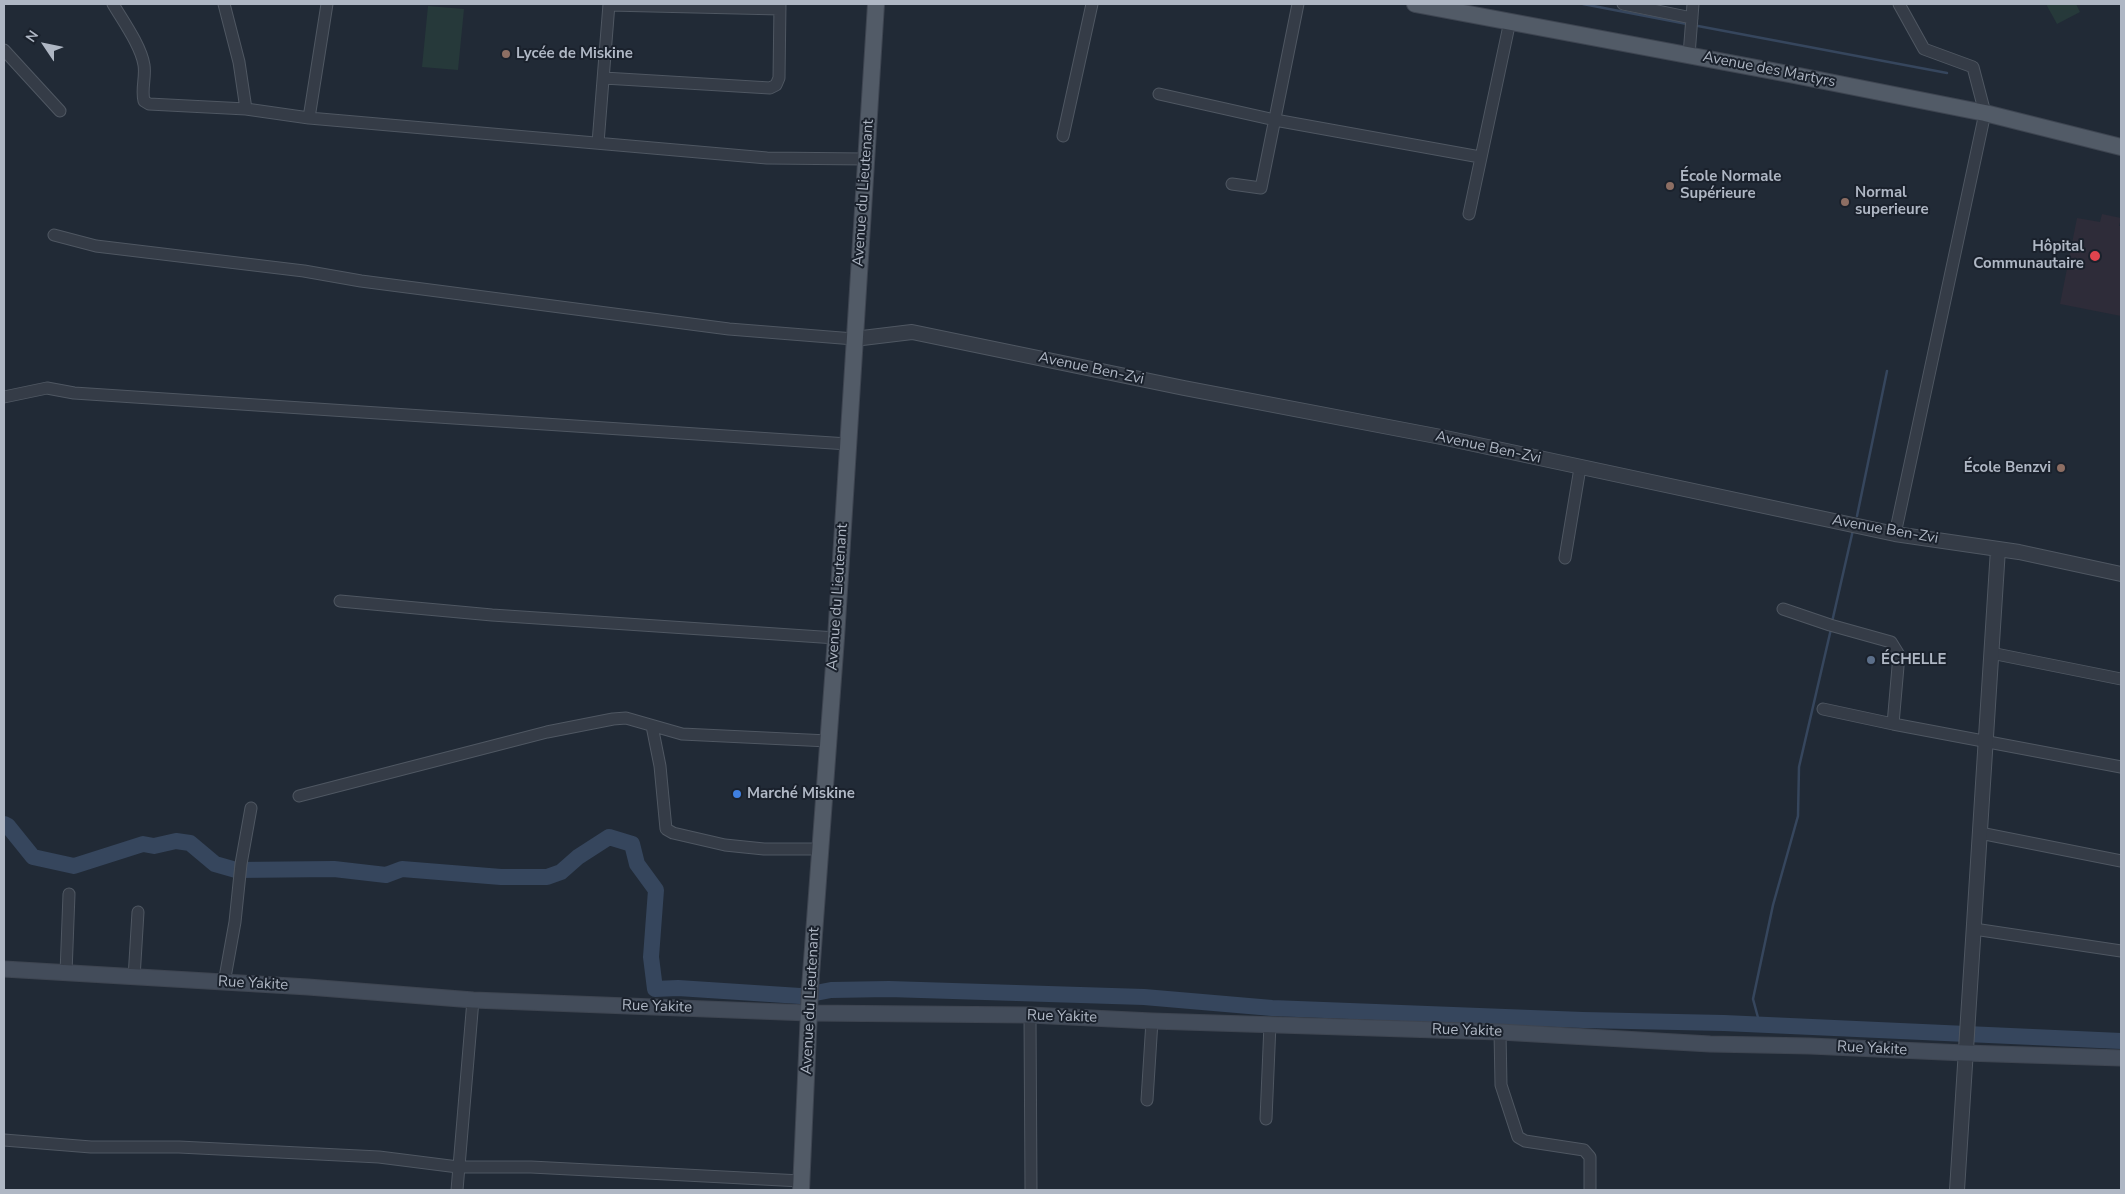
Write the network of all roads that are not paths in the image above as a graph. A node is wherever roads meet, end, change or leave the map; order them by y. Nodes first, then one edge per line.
1 (114, 4) edge
2 (224, 4) edge
3 (327, 4) edge
4 (609, 4) edge
5 (876, 4) edge
6 (1092, 4) edge
7 (1298, 4) edge
8 (1415, 4) edge
9 (1622, 4) edge
10 (1693, 4) edge
11 (1899, 4) edge
12 (689, 5) edge
13 (780, 6) edge
14 (1692, 18) junction
15 (1510, 21) junction
16 (4, 50) edge
17 (1689, 55) junction
18 (604, 78) junction
19 (1159, 94) dead end
20 (246, 110) junction
21 (60, 111) dead end
22 (1985, 113) junction
23 (309, 118) junction
24 (1275, 120) junction
25 (1063, 136) dead end
26 (598, 143) junction
27 (2121, 147) edge
28 (1480, 157) junction
29 (866, 159) junction
30 (1232, 184) dead end
31 (1469, 214) dead end
32 (54, 235) dead end
33 (854, 339) junction
34 (4, 397) edge
35 (848, 444) junction
36 (1580, 468) junction
37 (1895, 534) junction
38 (1998, 549) junction
39 (1565, 558) dead end
40 (2121, 574) edge
41 (340, 601) dead end
42 (1782, 609) dead end
43 (836, 638) junction
44 (1991, 653) junction
45 (2121, 679) edge
46 (1823, 709) dead end
47 (1893, 724) junction
48 (652, 726) junction
49 (828, 741) junction
50 (1985, 742) junction
51 (2121, 767) edge
52 (299, 796) dead end
53 (251, 808) dead end
54 (1980, 833) junction
55 (820, 849) junction
56 (2121, 861) edge
57 (69, 894) dead end
58 (138, 912) dead end
59 (1974, 929) junction
60 (2121, 951) edge
61 (4, 970) edge
62 (66, 973) junction
63 (134, 978) junction
64 (224, 983) junction
65 (473, 1000) junction
66 (809, 1009) junction
67 (1030, 1015) junction
68 (1152, 1021) junction
69 (1270, 1024) junction
70 (1500, 1032) junction
71 (1966, 1050) junction
72 (2121, 1058) edge
73 (1147, 1100) dead end
74 (1266, 1119) dead end
75 (4, 1140) edge
76 (458, 1167) junction
77 (801, 1186) edge
78 (457, 1190) edge
79 (1031, 1190) edge
80 (1590, 1190) edge
81 (1957, 1190) edge

1 - 20 street
2 - 20 street
3 - 23 street
4 - 12 street
4 - 18 street
5 - 29 main road, Avenue du Lieutenant
6 - 25 street
7 - 24 street
8 - 15 main road, Avenue des Martyrs
9 - 14 street
10 - 14 street
11 - 22 street
12 - 13 street
13 - 18 street
14 - 17 street
15 - 17 main road, Avenue des Martyrs
15 - 28 street
16 - 21 street
17 - 22 main road, Avenue des Martyrs
18 - 26 street
19 - 24 street
20 - 23 street
22 - 27 main road, Avenue des Martyrs
22 - 37 street
23 - 26 street
24 - 28 street
24 - 30 street
26 - 29 street
28 - 31 street
29 - 33 main road, Avenue du Lieutenant
32 - 33 street
33 - 35 main road, Avenue du Lieutenant
33 - 36 street, Avenue Ben-Zvi
34 - 35 street
35 - 43 main road, Avenue du Lieutenant
36 - 37 street, Avenue Ben-Zvi
36 - 39 street
37 - 38 street, Avenue Ben-Zvi
38 - 40 street, Avenue Ben-Zvi
38 - 44 street
41 - 43 street
42 - 47 street
43 - 49 main road, Avenue du Lieutenant
44 - 45 street
44 - 50 street
46 - 47 street
47 - 50 street
48 - 49 street
48 - 52 street
48 - 55 street
49 - 55 main road, Avenue du Lieutenant
50 - 51 street
50 - 54 street
53 - 64 street
54 - 56 street
54 - 59 street
55 - 66 main road, Avenue du Lieutenant
57 - 62 street
58 - 63 street
59 - 60 street
59 - 71 street
61 - 62 main road, Rue Yakite
62 - 63 main road, Rue Yakite
63 - 64 main road, Rue Yakite
64 - 65 main road, Rue Yakite
65 - 66 main road, Rue Yakite
65 - 76 street
66 - 67 main road, Rue Yakite
66 - 77 main road, Avenue du Lieutenant
67 - 68 main road, Rue Yakite
67 - 79 street
68 - 69 main road, Rue Yakite
68 - 73 street
69 - 70 main road, Rue Yakite
69 - 74 street
70 - 71 main road, Rue Yakite
70 - 80 street
71 - 72 main road, Rue Yakite
71 - 81 street
75 - 76 street
76 - 77 street
76 - 78 street

